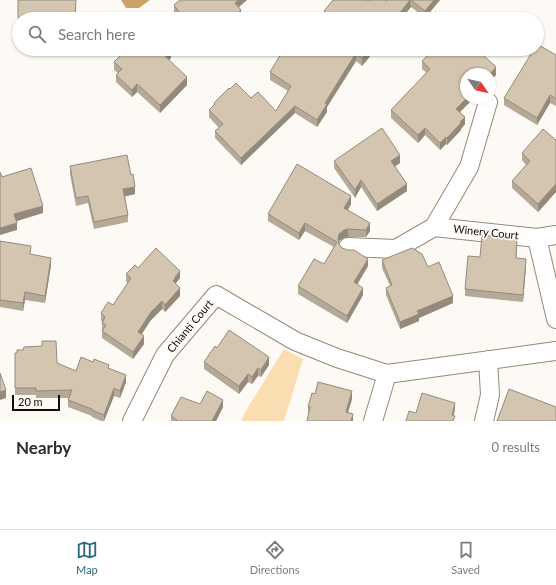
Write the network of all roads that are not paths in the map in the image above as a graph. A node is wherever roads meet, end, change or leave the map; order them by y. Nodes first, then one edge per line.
1 (487, 104) edge
2 (434, 227) junction
3 (556, 235) edge
4 (537, 238) junction
5 (348, 247) dead end
6 (556, 319) edge
7 (556, 351) edge
8 (488, 360) junction
9 (387, 374) junction
10 (132, 421) edge
11 (374, 421) edge
12 (484, 421) edge

1 - 2 street, Winery Court
2 - 4 street, Winery Court
2 - 5 street, Winery Court
3 - 4 street, Winery Court
4 - 6 street
7 - 8 street
8 - 9 street
8 - 12 street
9 - 10 street, Chianti Court
9 - 11 street

